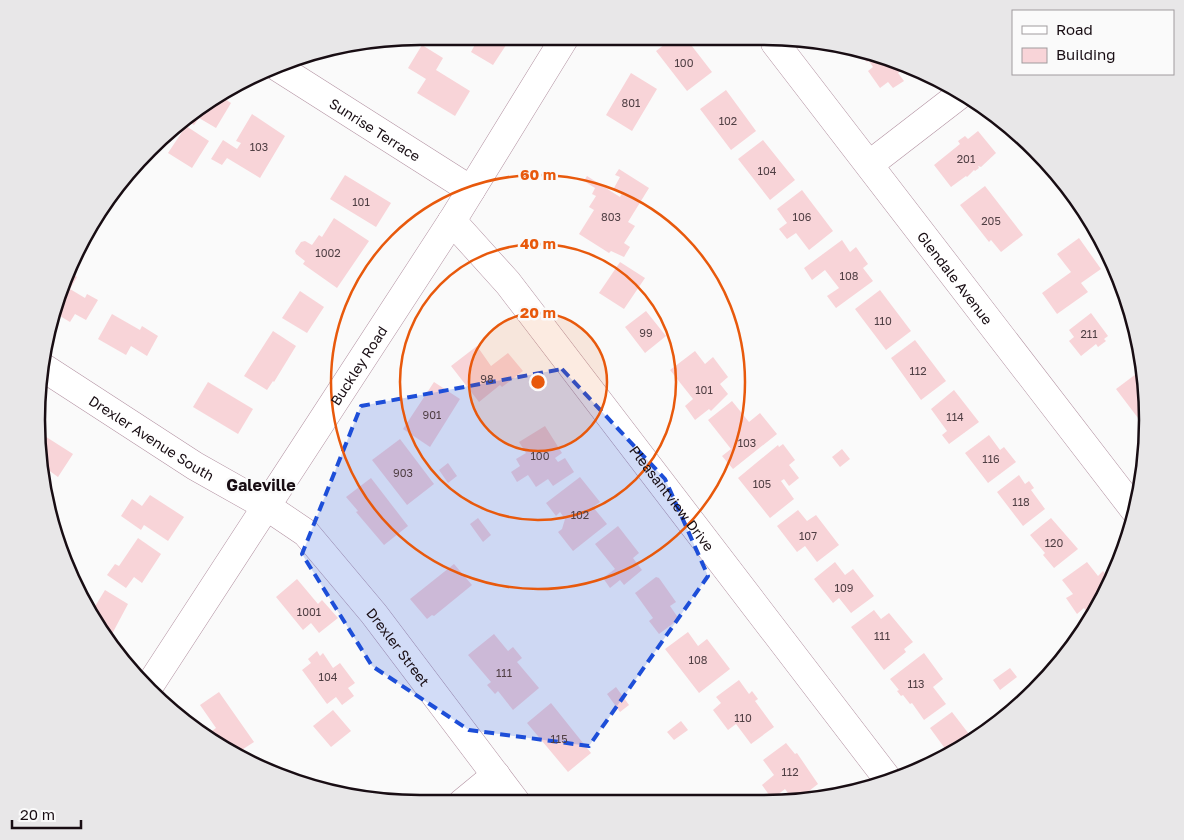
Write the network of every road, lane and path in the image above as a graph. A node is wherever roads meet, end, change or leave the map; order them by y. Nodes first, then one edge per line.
1 (560, 45) edge
2 (778, 46) edge
3 (284, 71) edge
4 (956, 98) edge
5 (870, 164) junction
6 (472, 190) junction
7 (452, 221) junction
8 (48, 371) edge
9 (1129, 503) edge
10 (266, 506) junction
11 (152, 682) edge
12 (496, 775) junction
13 (885, 775) edge
14 (471, 795) edge
15 (511, 795) edge

1 - 6 street, Buckley Road
2 - 5 street, Glendale Avenue
3 - 6 street, Sunrise Terrace
4 - 5 street
5 - 9 street, Glendale Avenue
6 - 7 street, Buckley Road
7 - 10 street, Buckley Road
7 - 13 street, Pleasantview Drive
8 - 10 street, Drexler Avenue South
10 - 11 street, Buckley Road
10 - 12 street, Drexler Street
12 - 14 street
12 - 15 street, Drexler Street

